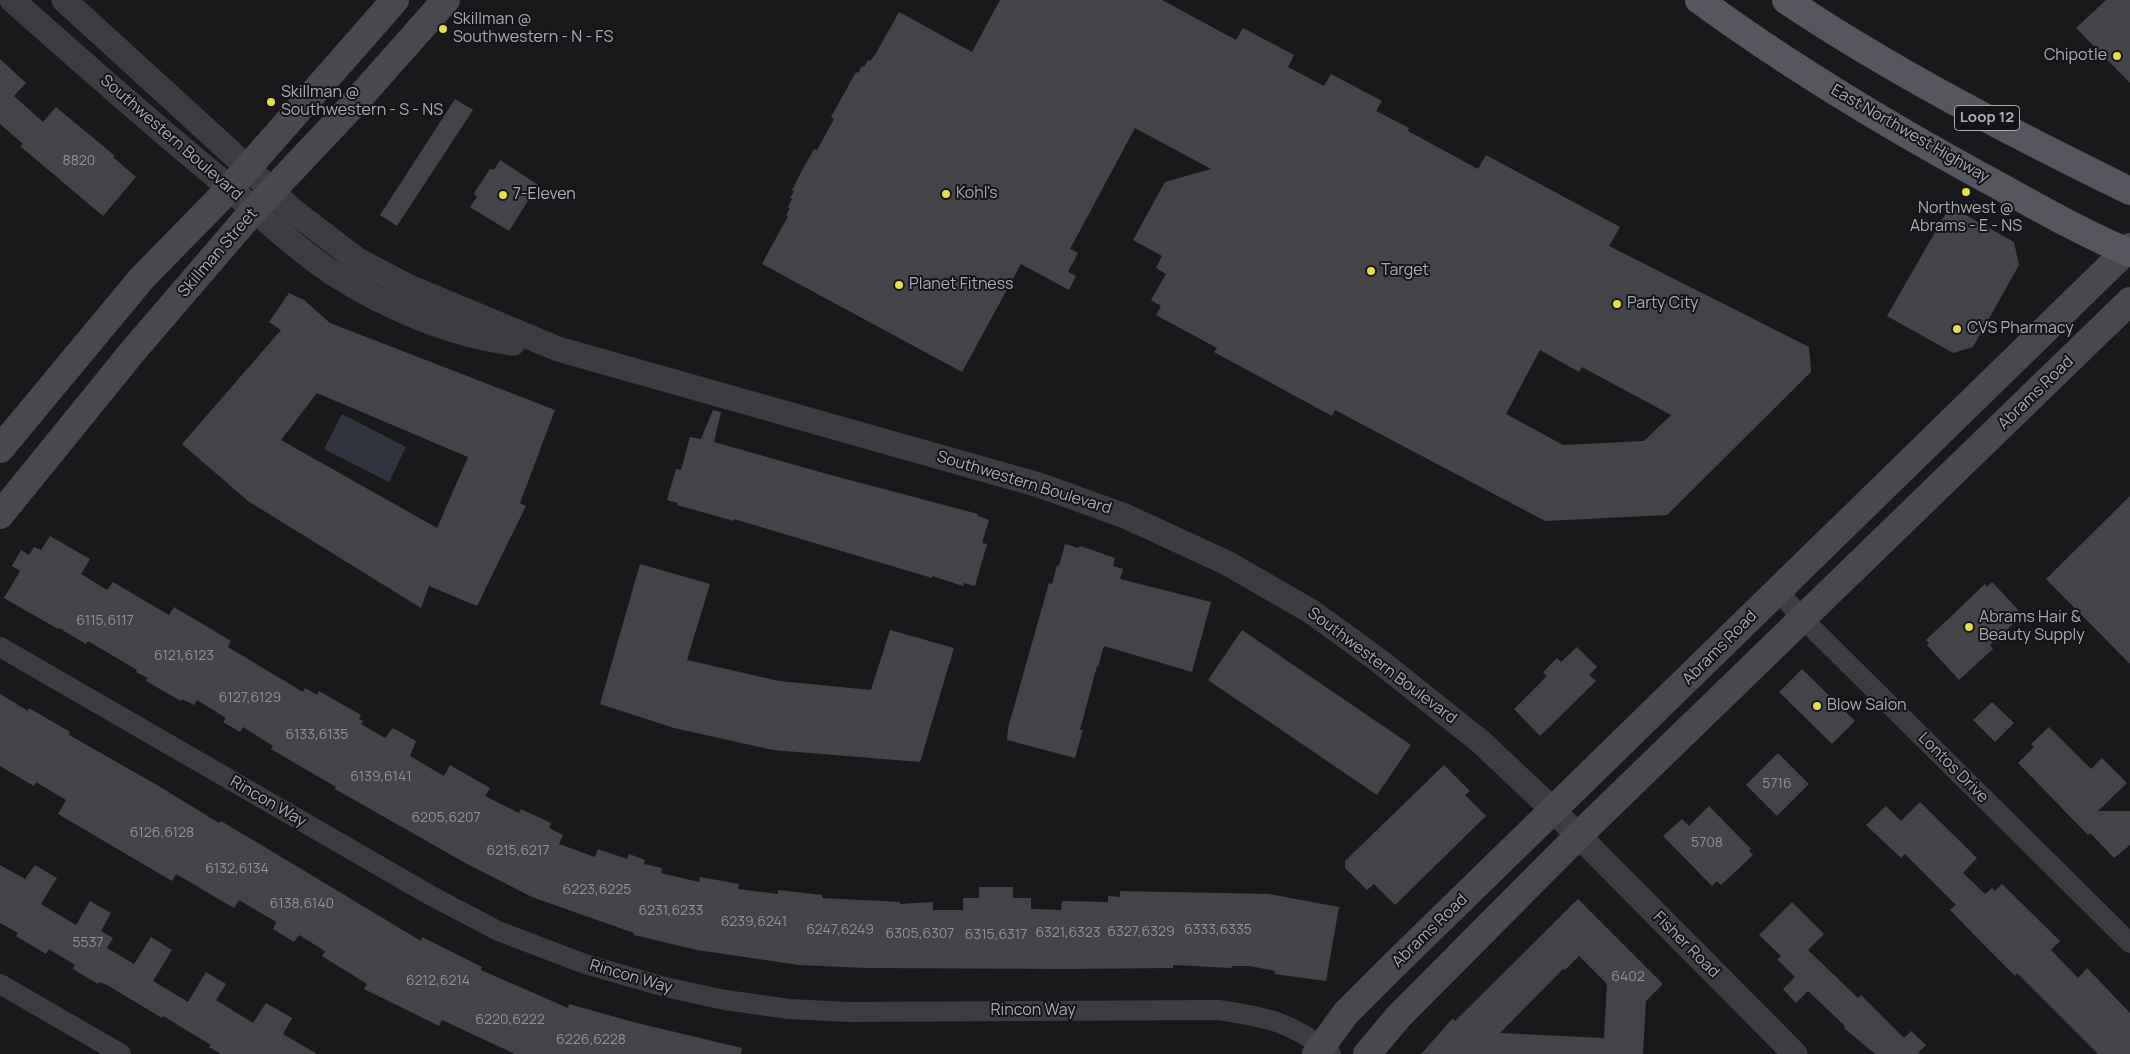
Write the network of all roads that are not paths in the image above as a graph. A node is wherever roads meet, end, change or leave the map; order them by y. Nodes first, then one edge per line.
1 (12, 0) edge
2 (64, 0) edge
3 (395, 0) edge
4 (446, 0) edge
5 (1699, 0) edge
6 (1786, 0) edge
7 (248, 167) junction
8 (230, 188) junction
9 (272, 190) junction
10 (2130, 191) edge
11 (254, 210) junction
12 (2128, 251) edge
13 (2130, 301) edge
14 (558, 349) junction
15 (0, 449) edge
16 (0, 515) edge
17 (1778, 591) junction
18 (1803, 619) junction
19 (0, 647) edge
20 (1554, 812) junction
21 (1578, 836) junction
22 (2130, 943) edge
23 (0, 984) edge
24 (1323, 1051) edge
25 (121, 1054) edge
26 (1368, 1054) edge
27 (1795, 1054) edge

1 - 8 street, Southwestern Boulevard
2 - 7 street, Southwestern Boulevard
3 - 7 main road, Skillman Street
4 - 9 main road, Skillman Street
5 - 12 main road, East Northwest Highway
6 - 10 main road, Loop 12
7 - 8 main road, Skillman Street
7 - 9 street, Southwestern Boulevard
8 - 11 street, Southwestern Boulevard
8 - 15 main road, Skillman Street
9 - 11 main road, Skillman Street
9 - 14 street, Southwestern Boulevard
11 - 14 street, Southwestern Boulevard
11 - 16 main road, Skillman Street
12 - 17 main road, Abrams Road
13 - 18 main road, Abrams Road
14 - 20 street, Southwestern Boulevard
17 - 18 street, Lontos Drive
17 - 20 main road, Abrams Road
18 - 21 main road, Abrams Road
18 - 22 street, Lontos Drive
19 - 24 street, Rincon Way
20 - 21 street, Southwestern Boulevard
20 - 24 main road, Abrams Road
21 - 26 main road, Abrams Road
21 - 27 street, Fisher Road
23 - 25 street

